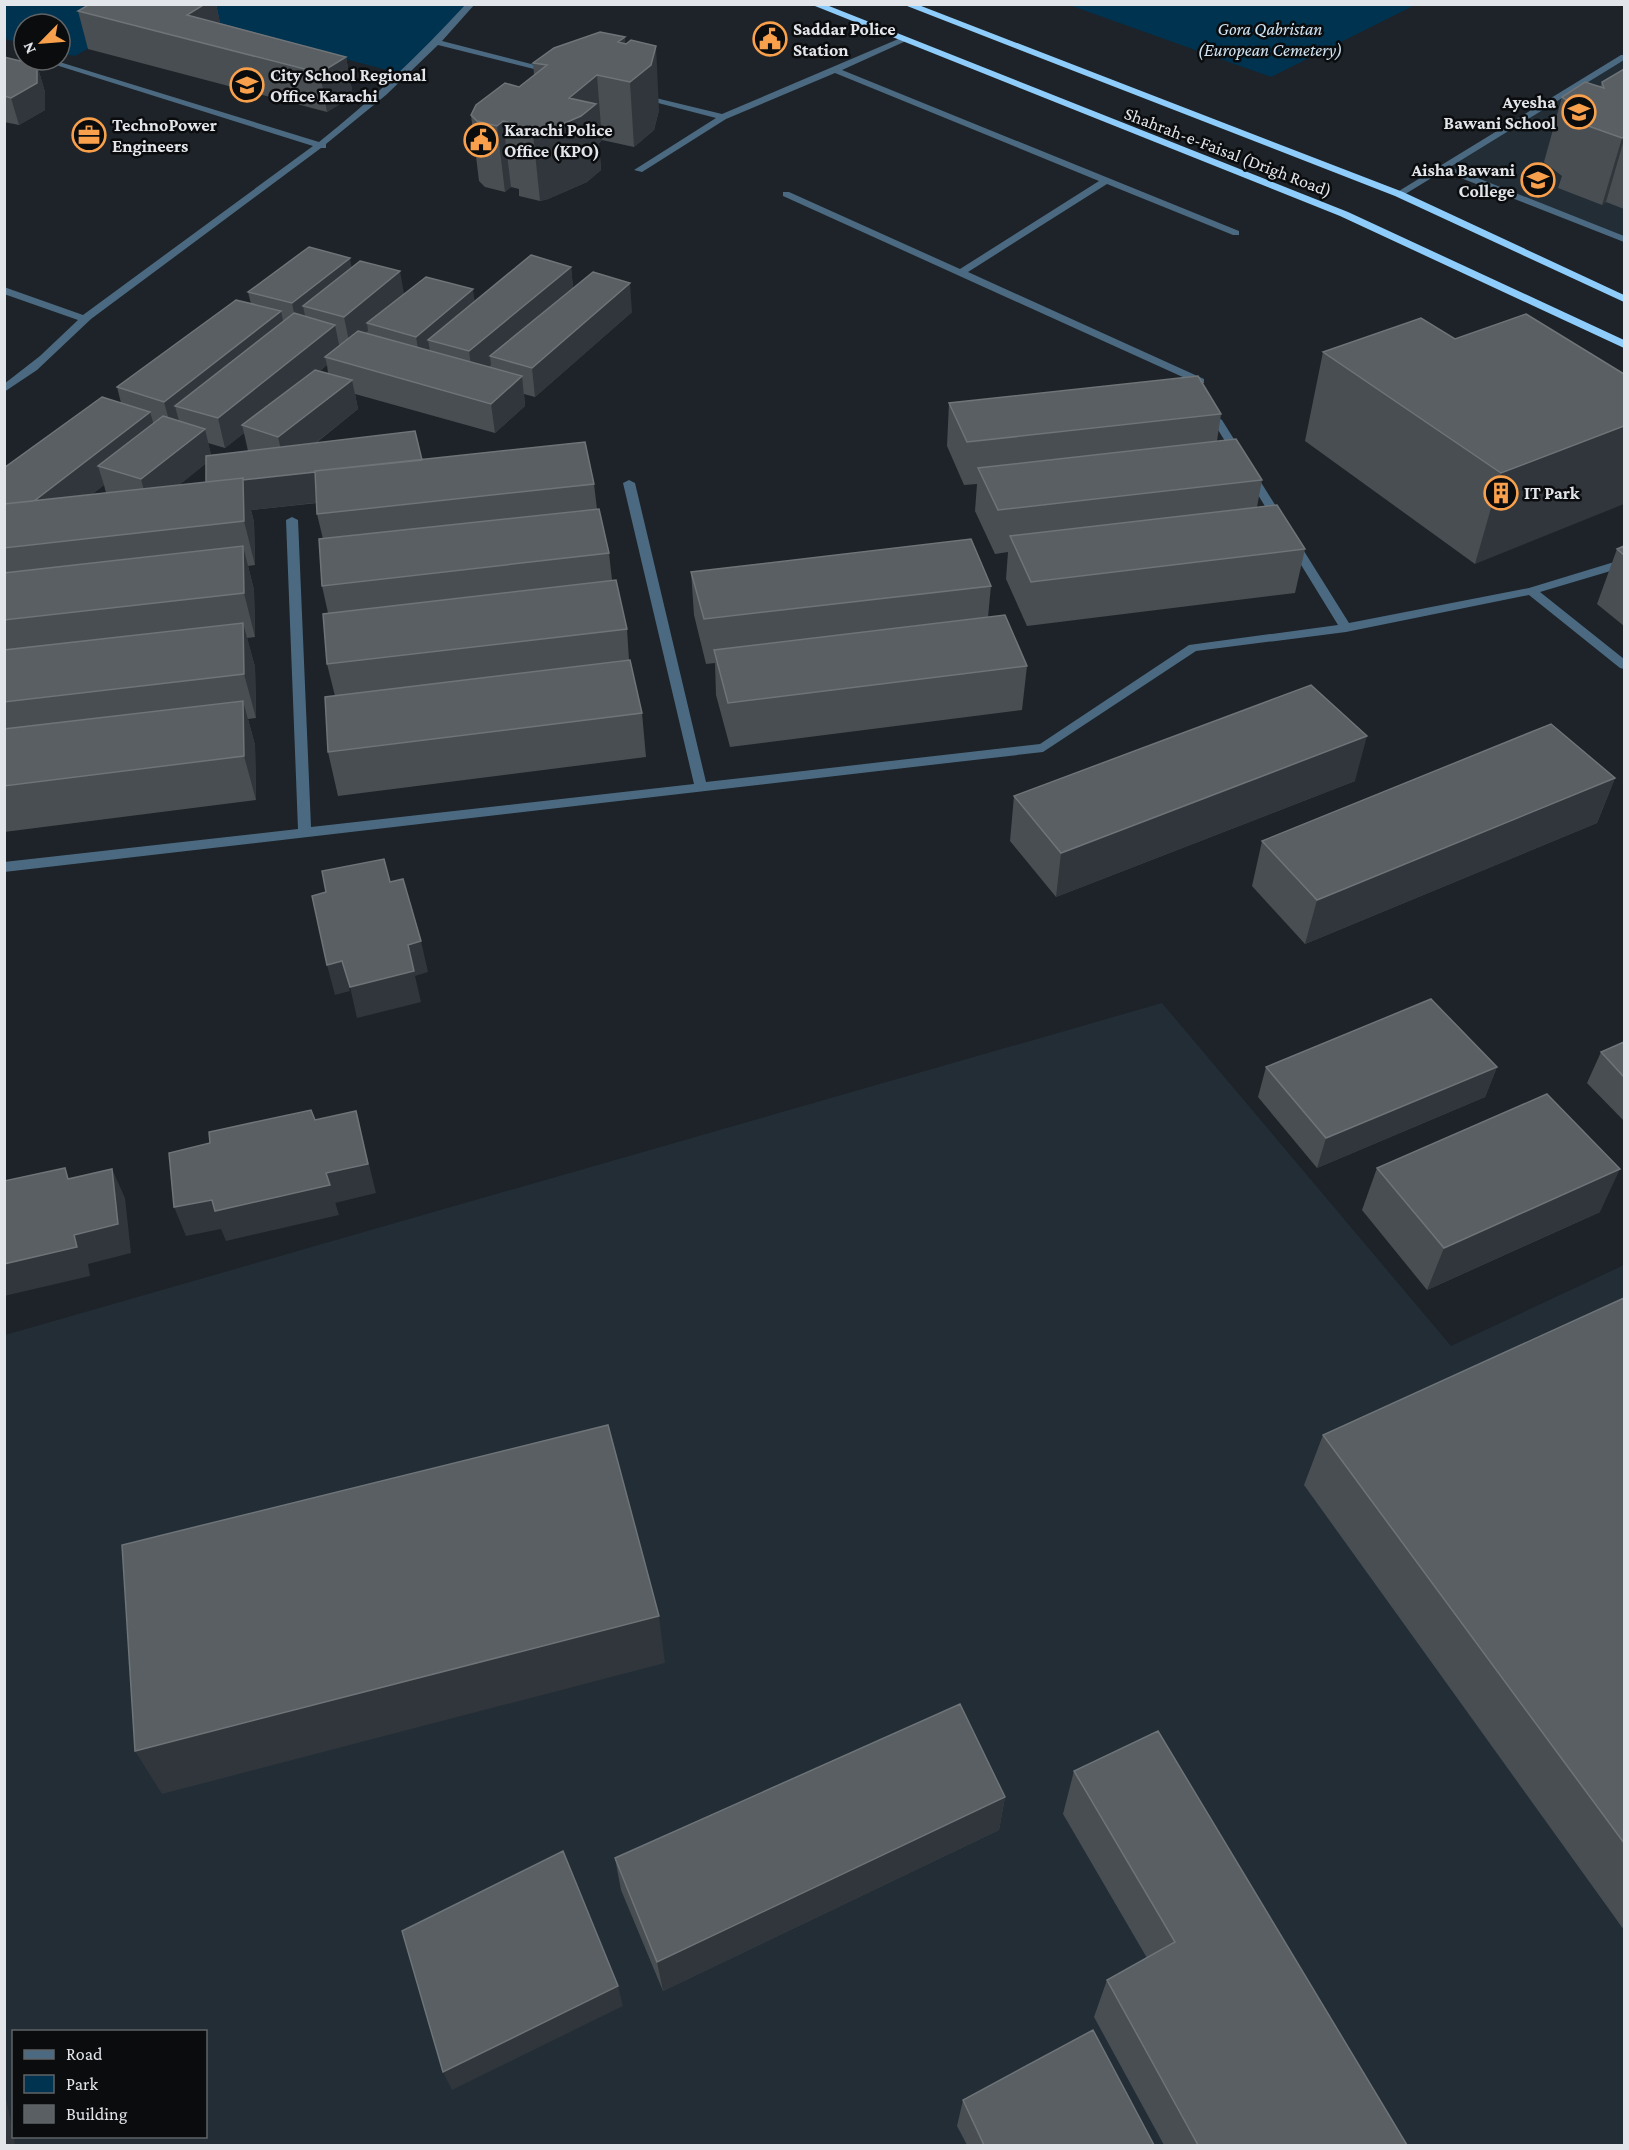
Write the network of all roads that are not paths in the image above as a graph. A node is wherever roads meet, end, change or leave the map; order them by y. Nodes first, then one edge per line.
1 (471, 4) edge
2 (814, 4) edge
3 (906, 4) edge
4 (903, 39) junction
5 (437, 42) junction
6 (1624, 57) edge
7 (72, 69) edge
8 (835, 70) junction
9 (563, 75) edge
10 (631, 93) edge
11 (723, 117) junction
12 (323, 146) junction
13 (1442, 167) junction
14 (639, 170) dead end
15 (1105, 181) junction
16 (786, 194) dead end
17 (1399, 194) junction
18 (1236, 234) dead end
19 (1624, 239) edge
20 (960, 273) junction
21 (4, 290) edge
22 (1624, 299) edge
23 (85, 319) junction
24 (1624, 344) edge
25 (1200, 381) edge
26 (4, 389) edge
27 (1217, 420) dead end
28 (630, 483) dead end
29 (292, 520) dead end
30 (1624, 563) edge
31 (1531, 591) junction
32 (1346, 628) junction
33 (1624, 665) edge
34 (701, 787) junction
35 (306, 832) junction
36 (4, 867) edge

1 - 5 street
2 - 4 highway, Shahrah-e-Faisal (Drigh Road)
3 - 17 highway, Shahrah-e-Faisal (Drigh Road)
4 - 8 street
4 - 24 highway, Shahrah-e-Faisal (Drigh Road)
5 - 9 street
5 - 12 street
6 - 13 street
7 - 12 street
8 - 11 street
8 - 15 street
10 - 11 street
11 - 14 street
12 - 23 street
13 - 17 street
13 - 19 street
15 - 18 street
15 - 20 street
16 - 20 street
17 - 22 highway, Shahrah-e-Faisal (Drigh Road)
20 - 25 street
21 - 23 street
23 - 26 street
27 - 32 street
28 - 34 street
29 - 35 street
30 - 31 street
31 - 32 street
31 - 33 street
32 - 34 street
34 - 35 street
35 - 36 street

